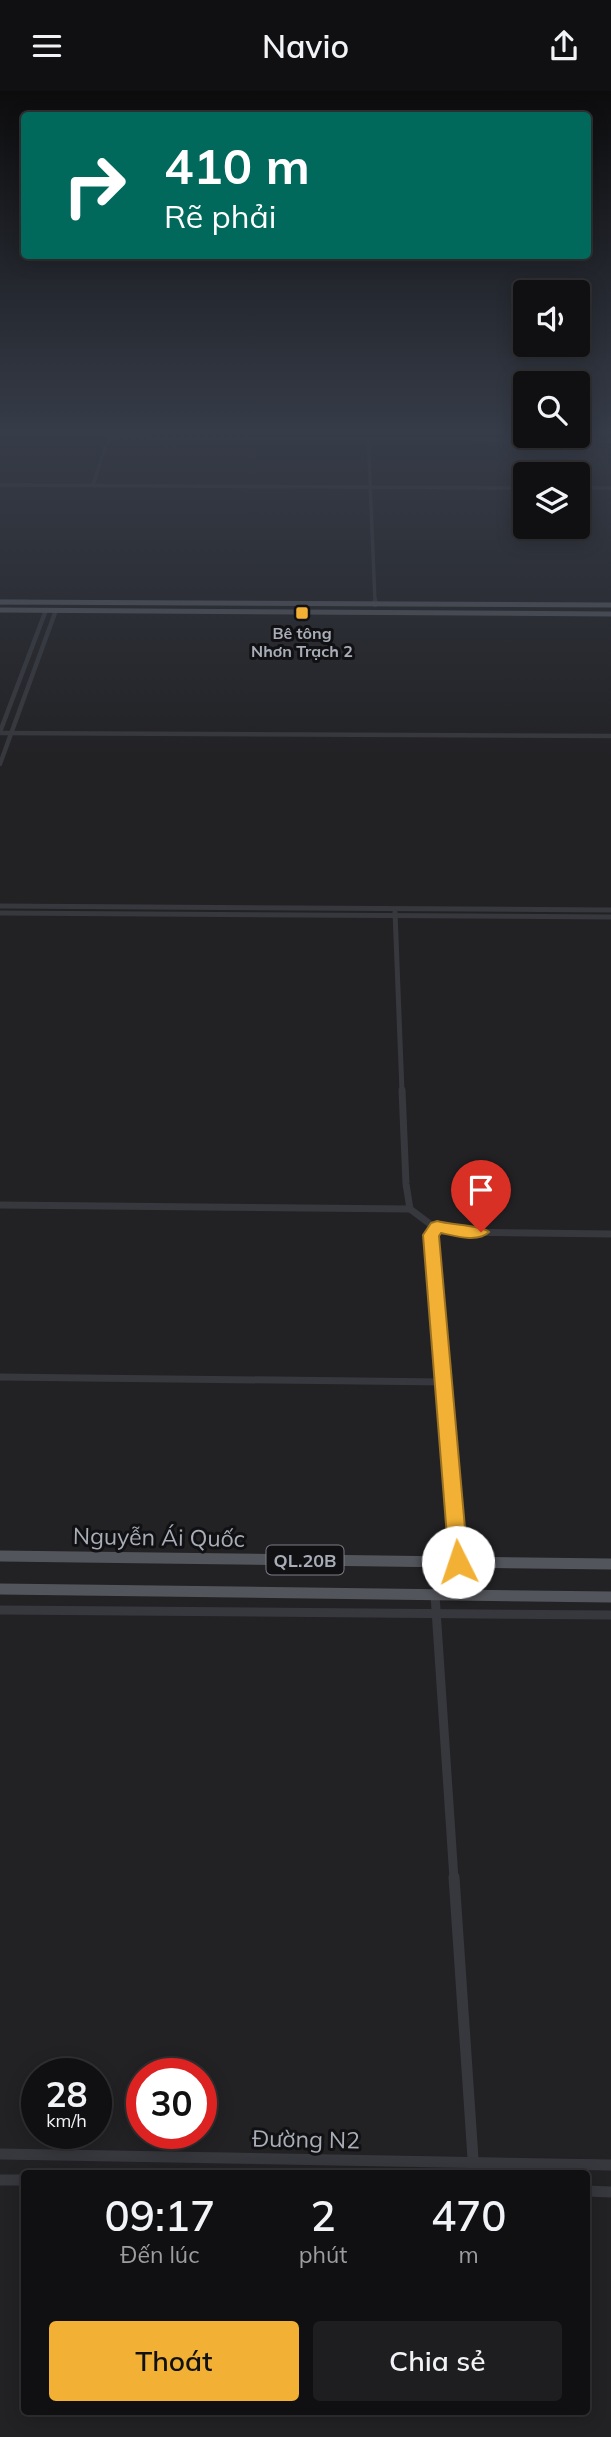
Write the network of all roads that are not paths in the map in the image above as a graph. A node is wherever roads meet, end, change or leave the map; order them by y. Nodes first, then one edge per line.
1 (373, 540) edge
2 (0, 602) edge
3 (48, 602) junction
4 (59, 602) junction
5 (337, 604) junction
6 (375, 604) junction
7 (611, 605) edge
8 (520, 606) junction
9 (0, 610) edge
10 (46, 610) junction
11 (56, 610) junction
12 (337, 612) junction
13 (521, 613) junction
14 (611, 614) edge
15 (22, 673) junction
16 (33, 673) junction
17 (0, 732) edge
18 (11, 733) junction
19 (611, 736) edge
20 (0, 764) edge
21 (0, 906) edge
22 (611, 910) edge
23 (178, 911) junction
24 (395, 912) junction
25 (0, 913) edge
26 (611, 917) edge
27 (0, 1205) edge
28 (410, 1209) junction
29 (437, 1227) junction
30 (611, 1234) edge
31 (0, 1377) edge
32 (445, 1382) junction
33 (0, 1556) edge
34 (458, 1562) junction
35 (611, 1564) edge
36 (0, 1589) edge
37 (435, 1594) junction
38 (611, 1597) edge
39 (0, 1610) edge
40 (438, 1615) junction
41 (611, 1615) edge
42 (0, 2154) edge
43 (611, 2165) edge
44 (473, 2168) edge
45 (0, 2180) edge
46 (21, 2181) edge
47 (590, 2191) edge
48 (611, 2192) edge

1 - 6 street
2 - 3 main road
3 - 4 main road
3 - 10 main road
4 - 5 main road
4 - 11 main road
5 - 6 main road
5 - 12 main road
6 - 8 main road
7 - 8 main road
8 - 13 main road
9 - 10 main road
10 - 11 main road
10 - 15 street
11 - 12 main road
11 - 16 street
12 - 13 main road
13 - 14 main road
15 - 16 street
15 - 17 street
16 - 18 street
17 - 18 street
18 - 19 street
18 - 20 street
21 - 23 street
22 - 24 street
23 - 24 street
23 - 25 street
24 - 26 street
24 - 28 street
27 - 28 street
28 - 29 street
29 - 30 street
29 - 32 street
31 - 32 street
32 - 34 street
33 - 34 main road, Nguyễn Ái Quốc / QL.20B
34 - 35 main road, Nguyễn Ái Quốc / QL.20B
36 - 37 main road, QL.20B
37 - 38 main road, QL.20B
37 - 40 street
39 - 40 street
40 - 41 street
40 - 44 street
42 - 44 street, Đường N2
43 - 44 street, Đường N2
45 - 46 street
47 - 48 street

